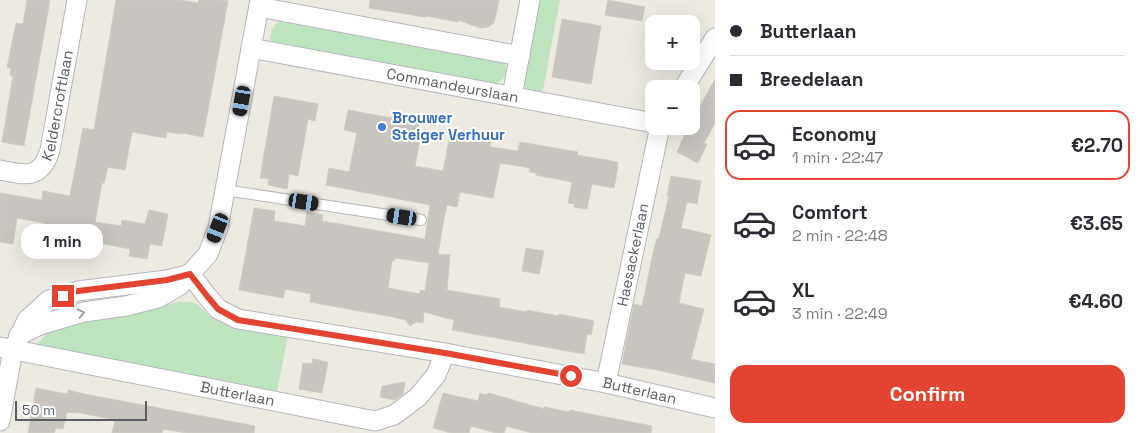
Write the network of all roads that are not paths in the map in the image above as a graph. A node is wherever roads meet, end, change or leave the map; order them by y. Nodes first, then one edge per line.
1 (77, 0) edge
2 (530, 0) edge
3 (260, 4) edge
4 (715, 38) edge
5 (252, 48) junction
6 (520, 56) junction
7 (689, 80) edge
8 (512, 96) junction
9 (645, 121) edge
10 (658, 135) edge
11 (0, 170) edge
12 (225, 190) junction
13 (421, 220) dead end
14 (190, 274) junction
15 (11, 344) edge
16 (445, 353) junction
17 (606, 383) junction
18 (715, 408) edge
19 (0, 421) edge

1 - 11 street, Keldercroftlaan
2 - 6 street
3 - 5 street
3 - 6 street
4 - 7 street
5 - 8 street, Commandeurslaan
5 - 12 street
6 - 8 street
8 - 9 street, Commandeurslaan
10 - 17 street, Haesackerlaan
12 - 13 lane
12 - 14 street
14 - 15 street
14 - 16 street, Butterlaan
15 - 16 street, Butterlaan
15 - 19 street
16 - 17 street, Butterlaan
17 - 18 street, Butterlaan

